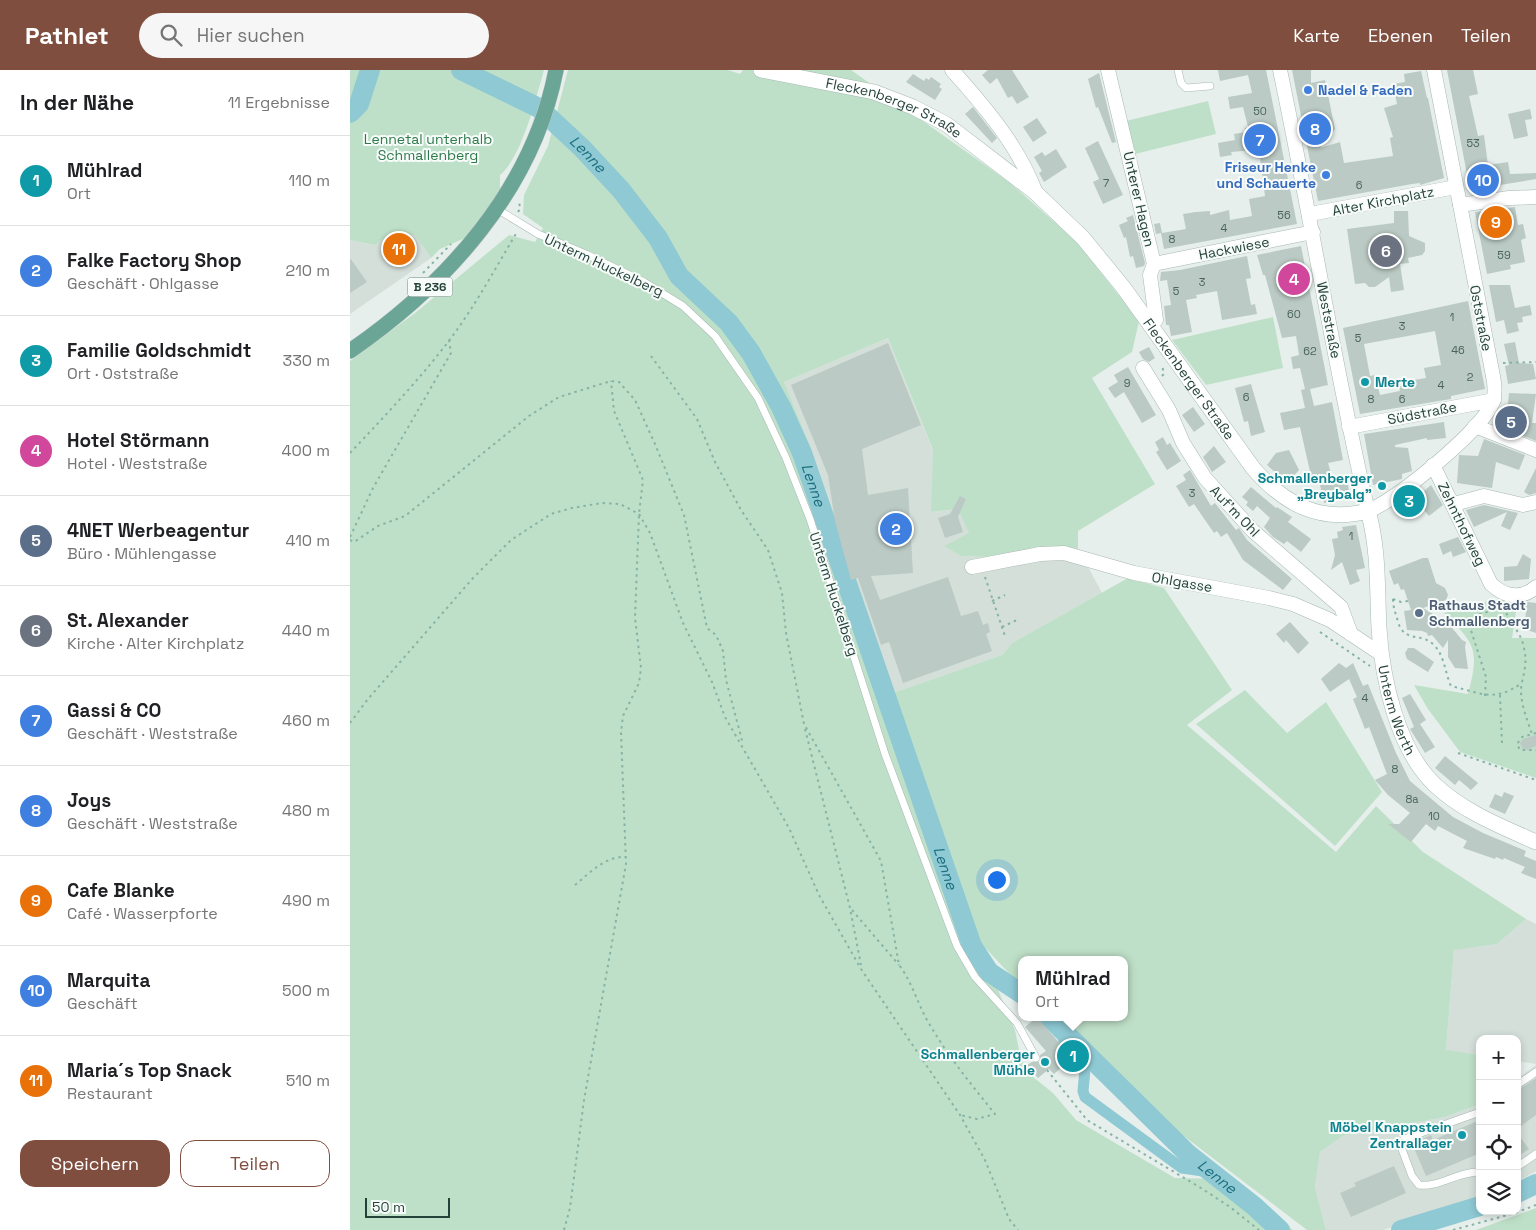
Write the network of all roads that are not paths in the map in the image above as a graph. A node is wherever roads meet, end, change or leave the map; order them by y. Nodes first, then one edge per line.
1 (556, 70) edge
2 (761, 70) edge
3 (952, 70) edge
4 (1108, 70) edge
5 (1178, 70) edge
6 (1280, 70) edge
7 (1434, 70) edge
8 (1210, 86) dead end
9 (1456, 187) junction
10 (1036, 193) junction
11 (1536, 197) edge
12 (1460, 205) junction
13 (497, 208) junction
14 (1310, 214) junction
15 (1313, 232) junction
16 (1154, 264) junction
17 (1150, 325) junction
18 (350, 351) edge
19 (1143, 368) dead end
20 (1494, 400) junction
21 (1475, 426) junction
22 (1349, 427) junction
23 (1536, 450) edge
24 (1433, 465) junction
25 (1536, 502) edge
26 (1454, 504) junction
27 (1368, 511) junction
28 (977, 566) road end
29 (1536, 587) edge
30 (1351, 634) junction
31 (1382, 660) junction
32 (1536, 842) edge
33 (1036, 1058) dead end
34 (1536, 1072) edge
35 (1521, 1082) edge
36 (1476, 1113) edge
37 (1536, 1154) edge
38 (1521, 1164) edge
39 (1476, 1172) edge

1 - 13 main road, B 236
2 - 10 street, Fleckenberger Straße
3 - 10 street, Fleckenberger Straße
4 - 16 street, Unterer Hagen
5 - 8 lane
6 - 14 street, Weststraße
7 - 9 street, Oststraße
9 - 12 street, Oststraße
9 - 14 street, Alter Kirchplatz
10 - 17 street, Fleckenberger Straße
11 - 12 street
12 - 20 street, Oststraße
13 - 18 main road, B 236
13 - 33 lane, Unterm Huckelberg
14 - 15 street, Weststraße
15 - 16 street, Hackwiese
15 - 22 street, Weststraße
16 - 17 street, Unterer Hagen
17 - 27 street, Fleckenberger Straße
19 - 30 street, Auf'm Ohl
20 - 21 street
20 - 22 street, Südstraße
21 - 23 street
21 - 24 street
22 - 27 street, Weststraße
24 - 26 street, Zehnthofweg
24 - 27 street
25 - 26 street
26 - 29 street, Zehnthofweg
27 - 31 street, Unterm Werth
28 - 30 street, Ohlgasse
30 - 31 street, Ohlgasse
31 - 32 street, Unterm Werth
34 - 35 lane
36 - 39 lane
37 - 38 lane

